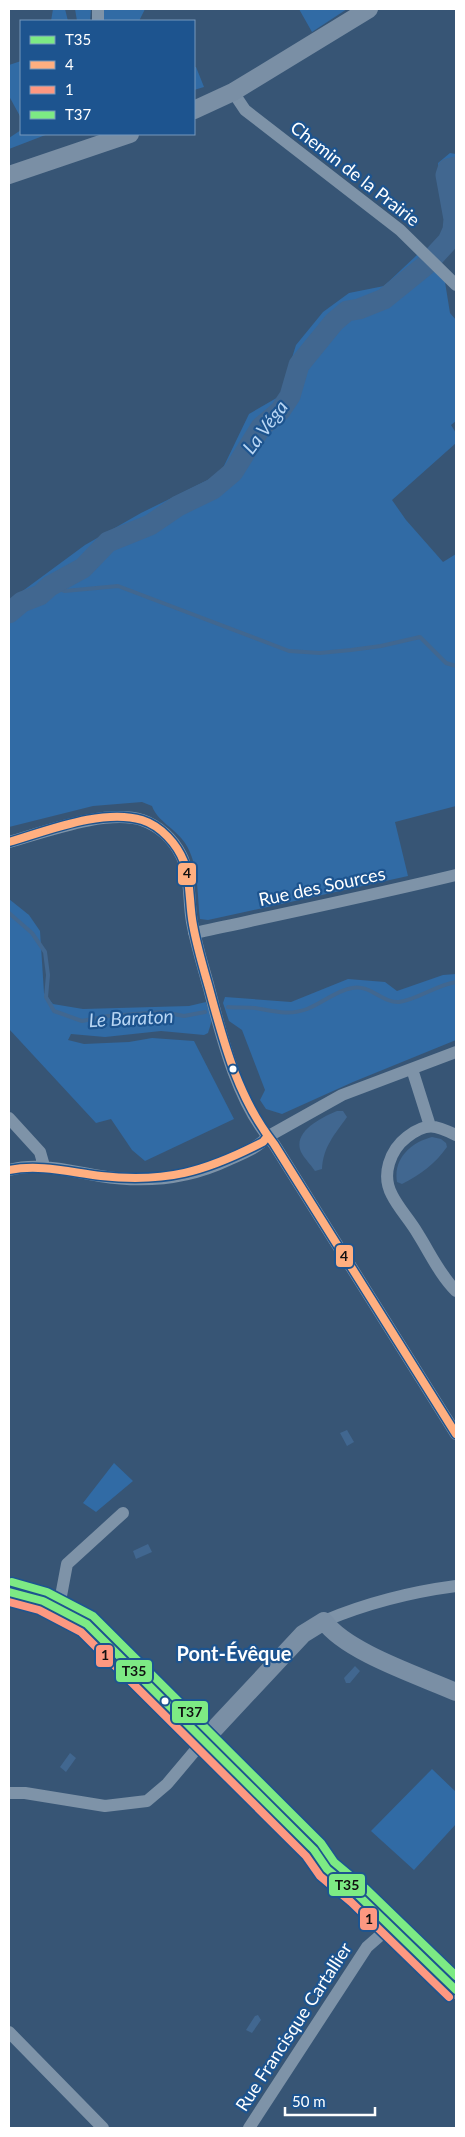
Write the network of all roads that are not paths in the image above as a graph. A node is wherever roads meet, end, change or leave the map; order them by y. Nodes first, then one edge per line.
1 (369, 9) edge
2 (233, 92) junction
3 (195, 110) edge
4 (123, 135) edge
5 (97, 139) edge
6 (9, 175) edge
7 (456, 285) edge
8 (9, 842) edge
9 (456, 875) edge
10 (194, 933) junction
11 (456, 1052) edge
12 (412, 1069) junction
13 (9, 1118) edge
14 (430, 1126) junction
15 (456, 1135) edge
16 (267, 1137) junction
17 (44, 1166) junction
18 (9, 1170) edge
19 (456, 1291) edge
20 (456, 1434) edge
21 (123, 1513) dead end
22 (456, 1586) edge
23 (9, 1592) edge
24 (56, 1607) junction
25 (324, 1621) junction
26 (456, 1692) edge
27 (204, 1740) junction
28 (9, 1793) edge
29 (391, 1926) junction
30 (456, 1990) edge
31 (9, 2032) edge
32 (103, 2128) edge
33 (249, 2128) edge

1 - 2 main road
2 - 3 main road
2 - 7 street, Chemin de la Prairie
4 - 5 main road
5 - 6 main road
8 - 10 street
9 - 10 street, Rue des Sources
10 - 16 street
11 - 12 street
12 - 14 street
12 - 16 street
13 - 17 street
14 - 15 street
14 - 19 street
16 - 17 street
16 - 20 street
17 - 18 street
21 - 24 street
22 - 25 street
23 - 24 main road
24 - 27 main road
25 - 26 main road
25 - 27 main road
27 - 28 street
27 - 29 main road
29 - 30 main road
29 - 33 street, Rue Francisque Cartallier
31 - 32 street

